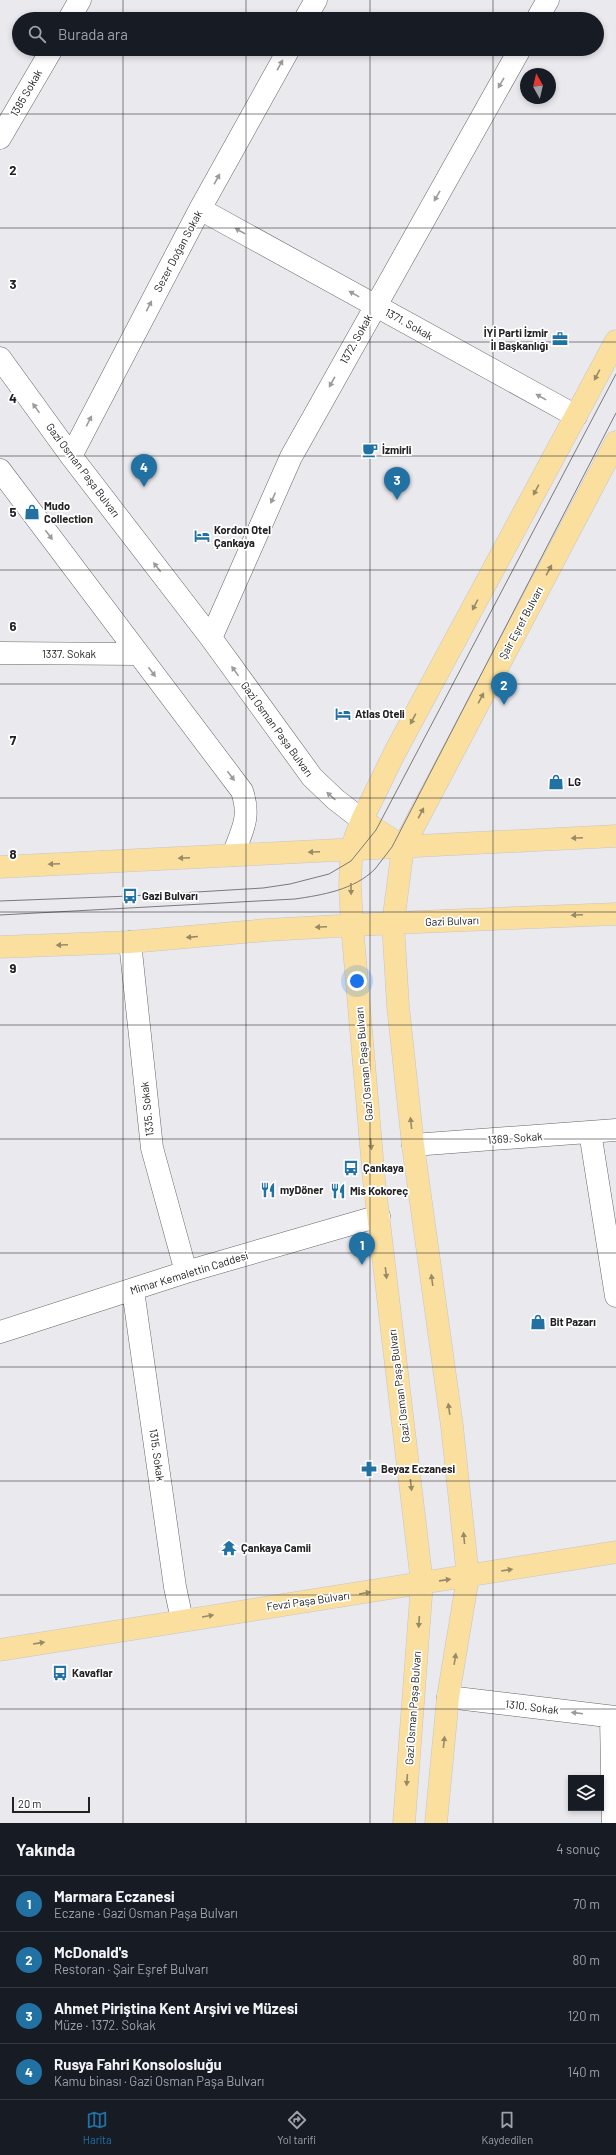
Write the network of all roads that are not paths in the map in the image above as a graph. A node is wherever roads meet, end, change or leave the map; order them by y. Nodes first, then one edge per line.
1 (80, 0) edge
2 (316, 0) edge
3 (548, 0) edge
4 (73, 12) edge
5 (309, 12) edge
6 (541, 12) edge
7 (48, 56) edge
8 (285, 56) edge
9 (516, 56) edge
10 (0, 138) edge
11 (200, 209) junction
12 (375, 305) junction
13 (616, 341) edge
14 (0, 358) edge
15 (576, 416) junction
16 (616, 442) edge
17 (71, 456) junction
18 (0, 470) edge
19 (211, 638) junction
20 (0, 653) edge
21 (138, 654) junction
22 (362, 820) junction
23 (616, 836) edge
24 (403, 847) junction
25 (353, 850) junction
26 (233, 855) junction
27 (0, 867) edge
28 (616, 914) edge
29 (393, 923) junction
30 (352, 925) junction
31 (130, 942) junction
32 (0, 947) edge
33 (616, 1130) edge
34 (590, 1132) junction
35 (413, 1144) junction
36 (379, 1216) junction
37 (186, 1272) junction
38 (133, 1290) junction
39 (616, 1296) edge
40 (0, 1332) edge
41 (616, 1552) edge
42 (468, 1577) junction
43 (422, 1583) junction
44 (182, 1620) junction
45 (0, 1650) edge
46 (448, 1697) junction
47 (614, 1717) edge
48 (404, 1823) edge
49 (436, 1823) edge
50 (613, 1823) edge

1 - 4 street
2 - 5 street
3 - 6 street
7 - 10 street, 1385 Sokak
11 -> 8 street, Sezer Doğan Sokak
9 -> 12 street, 1372. Sokak
12 -> 11 street, 1371. Sokak
17 -> 11 street, Sezer Doğan Sokak
15 -> 12 street, 1371. Sokak
12 -> 19 street, 1372. Sokak
13 -> 15 main road
17 -> 14 street, Gazi Osman Paşa Bulvarı
15 -> 22 main road
24 -> 16 main road, Şair Eşref Bulvarı
19 -> 17 street, Gazi Osman Paşa Bulvarı
18 -> 21 street
22 -> 19 street, Gazi Osman Paşa Bulvarı
20 - 21 street, 1337. Sokak
21 -> 26 street
22 - 24 main road
22 - 25 main road, Gazi Osman Paşa Bulvarı
23 -> 24 main road
24 - 25 main road
24 - 29 main road
25 -> 26 main road
25 -> 30 main road, Gazi Osman Paşa Bulvarı
26 -> 27 main road
28 -> 29 main road, Gazi Bulvarı
29 - 30 main road, Gazi Bulvarı
35 -> 29 main road
30 -> 31 main road, Gazi Bulvarı
30 -> 36 main road, Gazi Osman Paşa Bulvarı
31 -> 32 main road, Gazi Bulvarı
31 - 37 street, 1335. Sokak
33 - 34 street, 1369. Sokak
34 - 35 street, 1369. Sokak
34 - 39 street
42 -> 35 main road
36 - 37 street, Mimar Kemalettin Caddesi
36 -> 43 main road, Gazi Osman Paşa Bulvarı
37 - 38 street, Mimar Kemalettin Caddesi
38 - 40 street, Mimar Kemalettin Caddesi
38 - 44 street, 1315. Sokak
42 -> 41 main road, Fevzi Paşa Bulvarı
43 -> 42 main road, Fevzi Paşa Bulvarı
46 -> 42 main road
44 -> 43 main road, Fevzi Paşa Bulvarı
43 -> 48 main road, Gazi Osman Paşa Bulvarı
45 -> 44 main road, Fevzi Paşa Bulvarı
47 -> 46 street, 1310. Sokak
49 -> 46 main road
47 - 50 street

